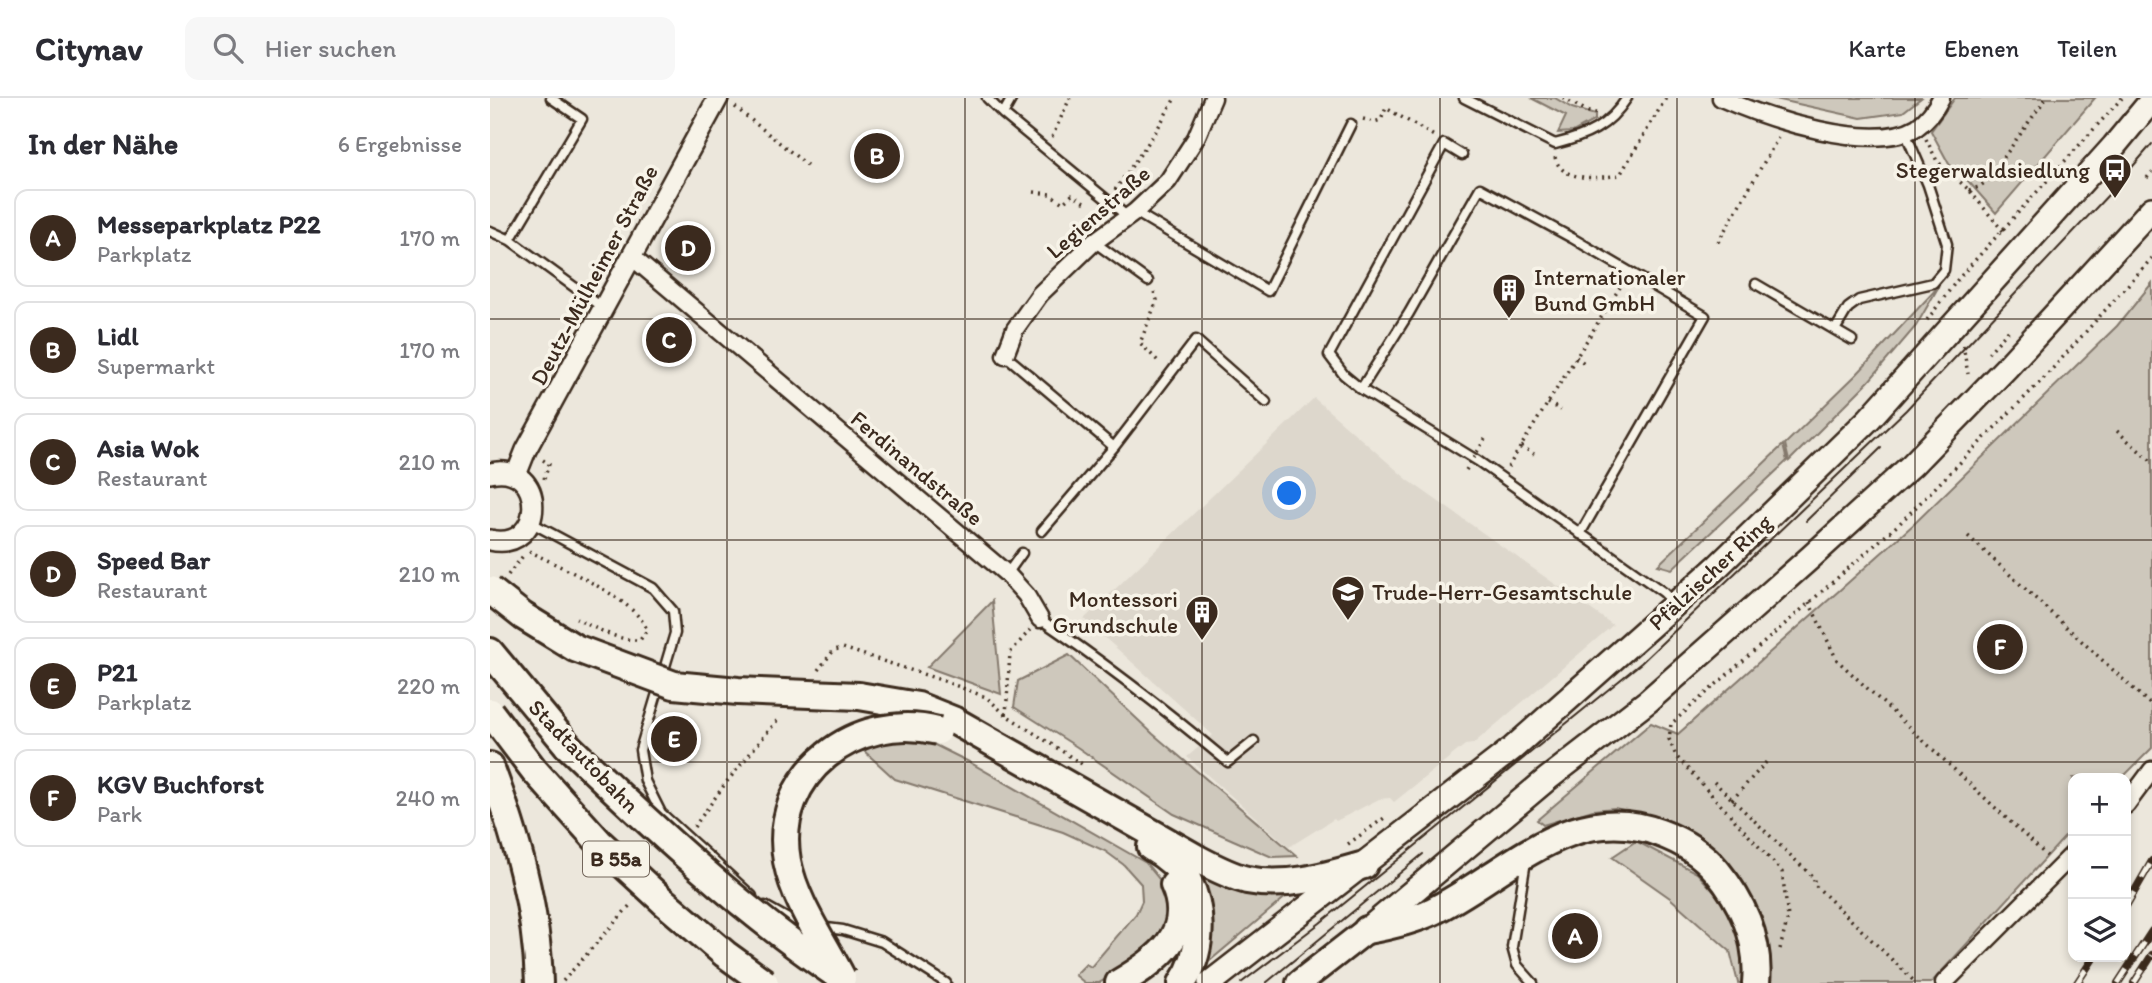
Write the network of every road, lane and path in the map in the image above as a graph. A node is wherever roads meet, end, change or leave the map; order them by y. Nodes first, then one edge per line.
1 (551, 98) edge
2 (987, 98) edge
3 (1012, 98) edge
4 (1070, 98) edge
5 (1175, 98) edge
6 (1213, 98) edge
7 (1464, 98) edge
8 (1563, 98) edge
9 (1628, 98) edge
10 (1665, 98) edge
11 (1721, 98) edge
12 (1941, 98) edge
13 (2046, 98) edge
14 (2122, 98) edge
15 (2152, 100) edge
16 (725, 101) edge
17 (1003, 114) junction
18 (1617, 115) junction
19 (1381, 120) dead end
20 (1788, 121) junction
21 (1351, 124) dead end
22 (1912, 129) junction
23 (1435, 136) dead end
24 (1555, 144) junction
25 (1047, 148) junction
26 (1462, 155) dead end
27 (807, 165) dead end
28 (2152, 172) edge
29 (2147, 178) dead end
30 (1969, 190) junction
31 (1034, 192) dead end
32 (1101, 193) junction
33 (1109, 200) junction
34 (2152, 209) edge
35 (1132, 214) junction
36 (490, 231) edge
37 (2003, 231) junction
38 (510, 240) junction
39 (1094, 242) junction
40 (1718, 243) dead end
41 (632, 257) junction
42 (2152, 258) edge
43 (1629, 272) junction
44 (1148, 281) joint
45 (1756, 284) dead end
46 (604, 309) junction
47 (1922, 326) dead end
48 (1835, 330) junction
49 (1961, 337) dead end
50 (1852, 341) dead end
51 (1996, 344) dead end
52 (1987, 354) dead end
53 (1005, 355) joint
54 (1576, 357) junction
55 (1977, 364) dead end
56 (1587, 365) dead end
57 (1171, 374) junction
58 (1361, 389) junction
59 (1266, 402) dead end
60 (1548, 402) junction
61 (1561, 410) dead end
62 (2117, 431) dead end
63 (1485, 439) dead end
64 (1521, 446) junction
65 (1114, 447) junction
66 (1534, 454) dead end
67 (2152, 462) edge
68 (1466, 470) dead end
69 (490, 472) edge
70 (516, 475) junction
71 (1501, 478) junction
72 (530, 522) junction
73 (1042, 531) dead end
74 (1580, 534) junction
75 (1968, 537) dead end
76 (490, 540) edge
77 (528, 550) dead end
78 (1022, 553) dead end
79 (1007, 574) junction
80 (490, 590) edge
81 (1809, 602) junction
82 (1676, 605) junction
83 (574, 618) dead end
84 (1040, 619) junction
85 (490, 652) edge
86 (815, 674) dead end
87 (2152, 706) edge
88 (490, 712) edge
89 (782, 714) dead end
90 (1254, 741) dead end
91 (1768, 760) dead end
92 (490, 766) edge
93 (2152, 770) edge
94 (1714, 782) dead end
95 (2131, 798) edge
96 (1732, 800) junction
97 (1391, 813) dead end
98 (1116, 827) junction
99 (686, 837) junction
100 (1338, 850) dead end
101 (1530, 850) junction
102 (2068, 859) edge
103 (1364, 865) junction
104 (2059, 867) junction
105 (637, 898) dead end
106 (1367, 929) junction
107 (1778, 956) dead end
108 (845, 981) edge
109 (539, 983) edge
110 (561, 983) edge
111 (765, 983) edge
112 (946, 983) edge
113 (1119, 983) edge
114 (1182, 983) edge
115 (1210, 983) edge
116 (1299, 983) edge
117 (1533, 983) edge
118 (1756, 983) edge
119 (1916, 983) edge
120 (1944, 983) edge

1 - 38 lane
2 - 17 lane
3 - 17 lane
4 - 25 path
5 - 33 path
6 - 35 street, Legienstraße
7 - 24 lane
8 - 18 path
9 - 18 lane
10 - 24 path
11 - 20 street
12 - 22 street
13 - 30 path
14 - 37 path
15 - 82 main road, Pfälzischer Ring
16 - 27 path
16 - 41 street, Deutz-Mülheimer Straße
17 - 25 lane
18 - 24 lane
19 - 23 path
20 - 22 street
20 - 40 path
21 - 35 lane
22 - 30 path
22 - 48 lane
25 - 32 lane
26 - 58 lane
28 - 29 path
30 - 37 path
31 - 32 path
32 - 33 lane
33 - 35 lane
34 - 106 main road
35 - 39 street, Legienstraße
36 - 38 lane
37 - 47 path
38 - 46 lane
39 - 44 lane
39 - 53 street, Legienstraße
41 - 46 street, Deutz-Mülheimer Straße
41 - 79 street, Ferdinandstraße
42 - 81 path
43 - 54 path
43 - 58 lane
43 - 74 lane
44 - 57 path
45 - 48 lane
46 - 70 street, Deutz-Mülheimer Straße
48 - 50 lane
49 - 55 path
51 - 52 path
53 - 65 lane
54 - 56 path
54 - 60 path
57 - 59 lane
57 - 65 lane
58 - 71 lane
60 - 61 path
60 - 64 path
62 - 67 path
63 - 68 path, bridge
64 - 66 path
64 - 71 path
65 - 73 lane
69 - 70 street
70 - 72 street
71 - 74 lane
72 - 76 street
72 - 99 lane
74 - 82 lane
75 - 87 path
77 - 83 path, bridge
78 - 79 lane
79 - 84 street, Ferdinandstraße
80 - 103 highway, bridge
81 - 104 path
81 - 107 path
82 - 103 main road, Pfälzischer Ring
84 - 86 path
84 - 90 lane, Ferdinandstraße
85 - 108 highway, Stadtautobahn / B 55a, bridge
88 - 111 highway, Stadtautobahn / B 55a, bridge
89 - 99 path
91 - 96 path
92 - 109 highway
93 - 95 street
94 - 96 path
96 - 119 path
97 - 100 path
98 - 108 highway, bridge
98 - 113 highway
98 - 114 highway
99 - 112 lane
101 - 106 highway
101 - 117 lane
101 - 118 highway
102 - 104 street
103 - 115 main road, Pfälzischer Ring
104 - 120 street
105 - 110 path
106 - 116 main road

